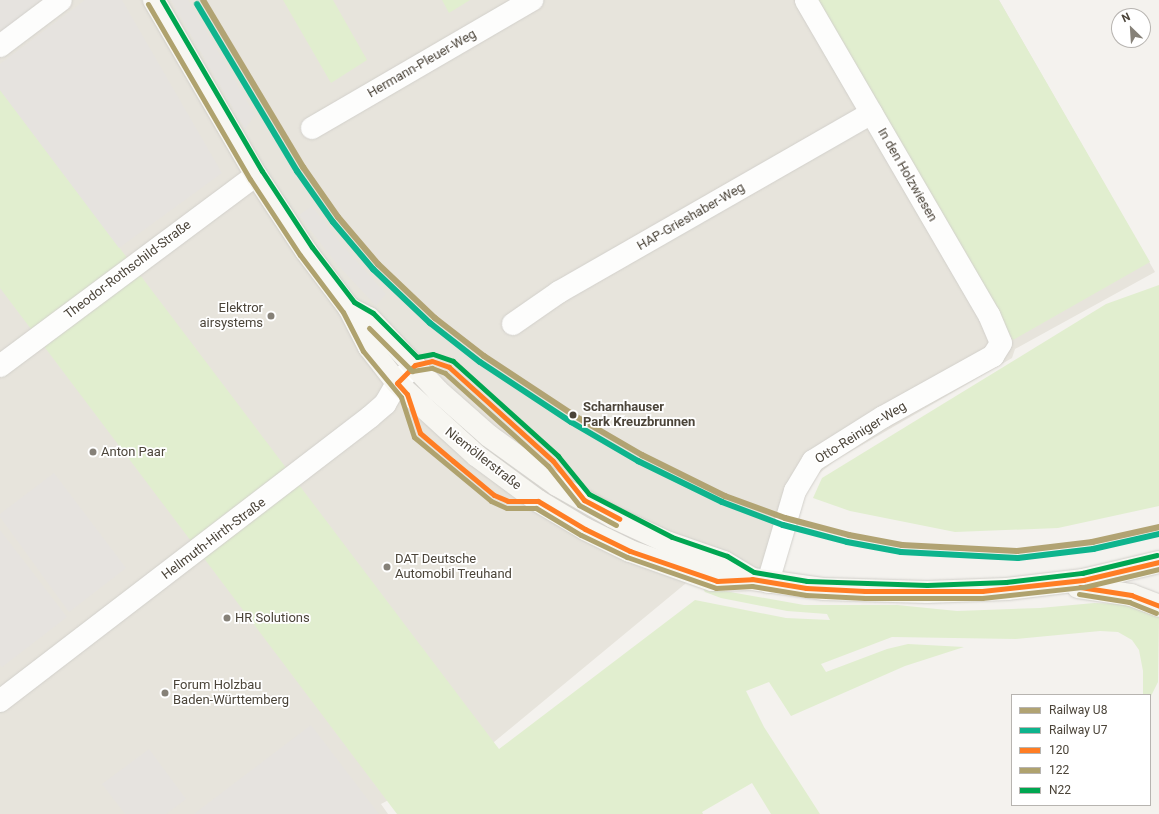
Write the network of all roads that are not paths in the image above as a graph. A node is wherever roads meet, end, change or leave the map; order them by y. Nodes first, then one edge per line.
1 (60, 0) edge
2 (154, 0) edge
3 (532, 0) edge
4 (806, 0) edge
5 (0, 46) edge
6 (871, 113) junction
7 (312, 128) dead end
8 (256, 175) junction
9 (349, 308) junction
10 (513, 324) dead end
11 (998, 351) joint
12 (415, 365) junction
13 (0, 366) edge
14 (397, 383) junction
15 (1159, 562) edge
16 (760, 580) junction
17 (1059, 584) junction
18 (1159, 606) edge
19 (0, 701) edge

1 - 5 street
2 - 8 main road, Niemöllerstraße
3 - 7 street, Hermann-Pleuer-Weg
4 - 6 street, In den Holzwiesen
6 - 10 street, HAP-Grieshaber-Weg
6 - 11 street, In den Holzwiesen
8 - 9 main road, Niemöllerstraße
8 - 13 street, Theodor-Rothschild-Straße
9 - 12 main road, Niemöllerstraße
9 - 14 main road, Niemöllerstraße
11 - 16 street, Otto-Reiniger-Weg
12 - 14 street, Hellmuth-Hirth-Straße
12 - 16 main road, Niemöllerstraße
14 - 16 main road, Niemöllerstraße
14 - 19 street, Hellmuth-Hirth-Straße
15 - 17 main road, Niemöllerstraße
16 - 17 main road, Niemöllerstraße
17 - 18 main road

